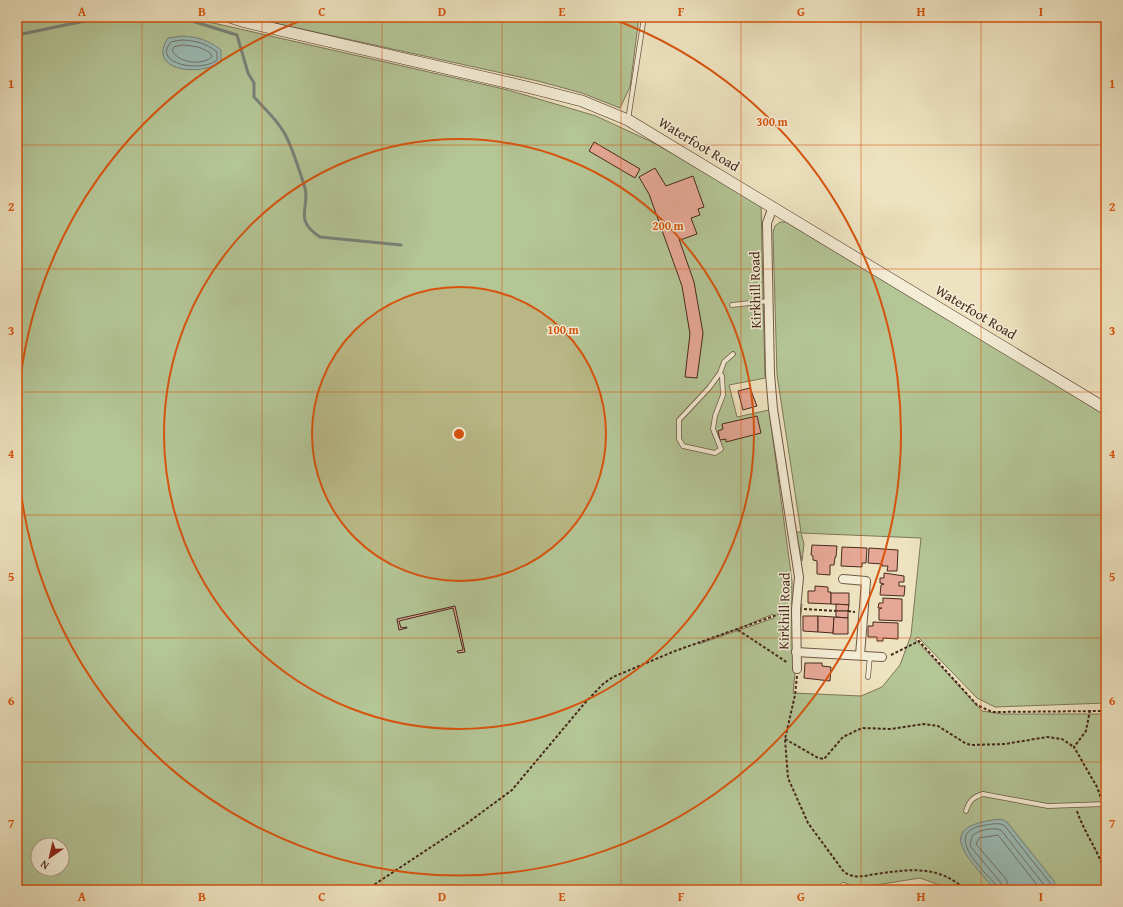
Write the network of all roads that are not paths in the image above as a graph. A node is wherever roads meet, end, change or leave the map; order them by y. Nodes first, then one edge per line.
1 (230, 17) edge
2 (644, 17) edge
3 (628, 120) junction
4 (773, 207) junction
5 (769, 301) junction
6 (732, 305) dead end
7 (733, 354) dead end
8 (720, 373) junction
9 (1106, 409) edge
10 (843, 579) dead end
11 (796, 652) junction
12 (860, 655) junction
13 (870, 656) junction
14 (882, 657) road end
15 (797, 669) road end
16 (868, 677) dead end
17 (1104, 804) edge
18 (966, 811) dead end

1 - 3 street, Waterfoot Road
2 - 3 lane
3 - 4 street, Waterfoot Road
4 - 5 street, Kirkhill Road
4 - 9 street, Waterfoot Road
5 - 6 lane
5 - 11 street, Kirkhill Road
7 - 8 lane
8 - 8 lane
10 - 12 street
11 - 12 street
11 - 15 street, Kirkhill Road
12 - 13 street
13 - 14 street
13 - 16 lane
17 - 18 lane

